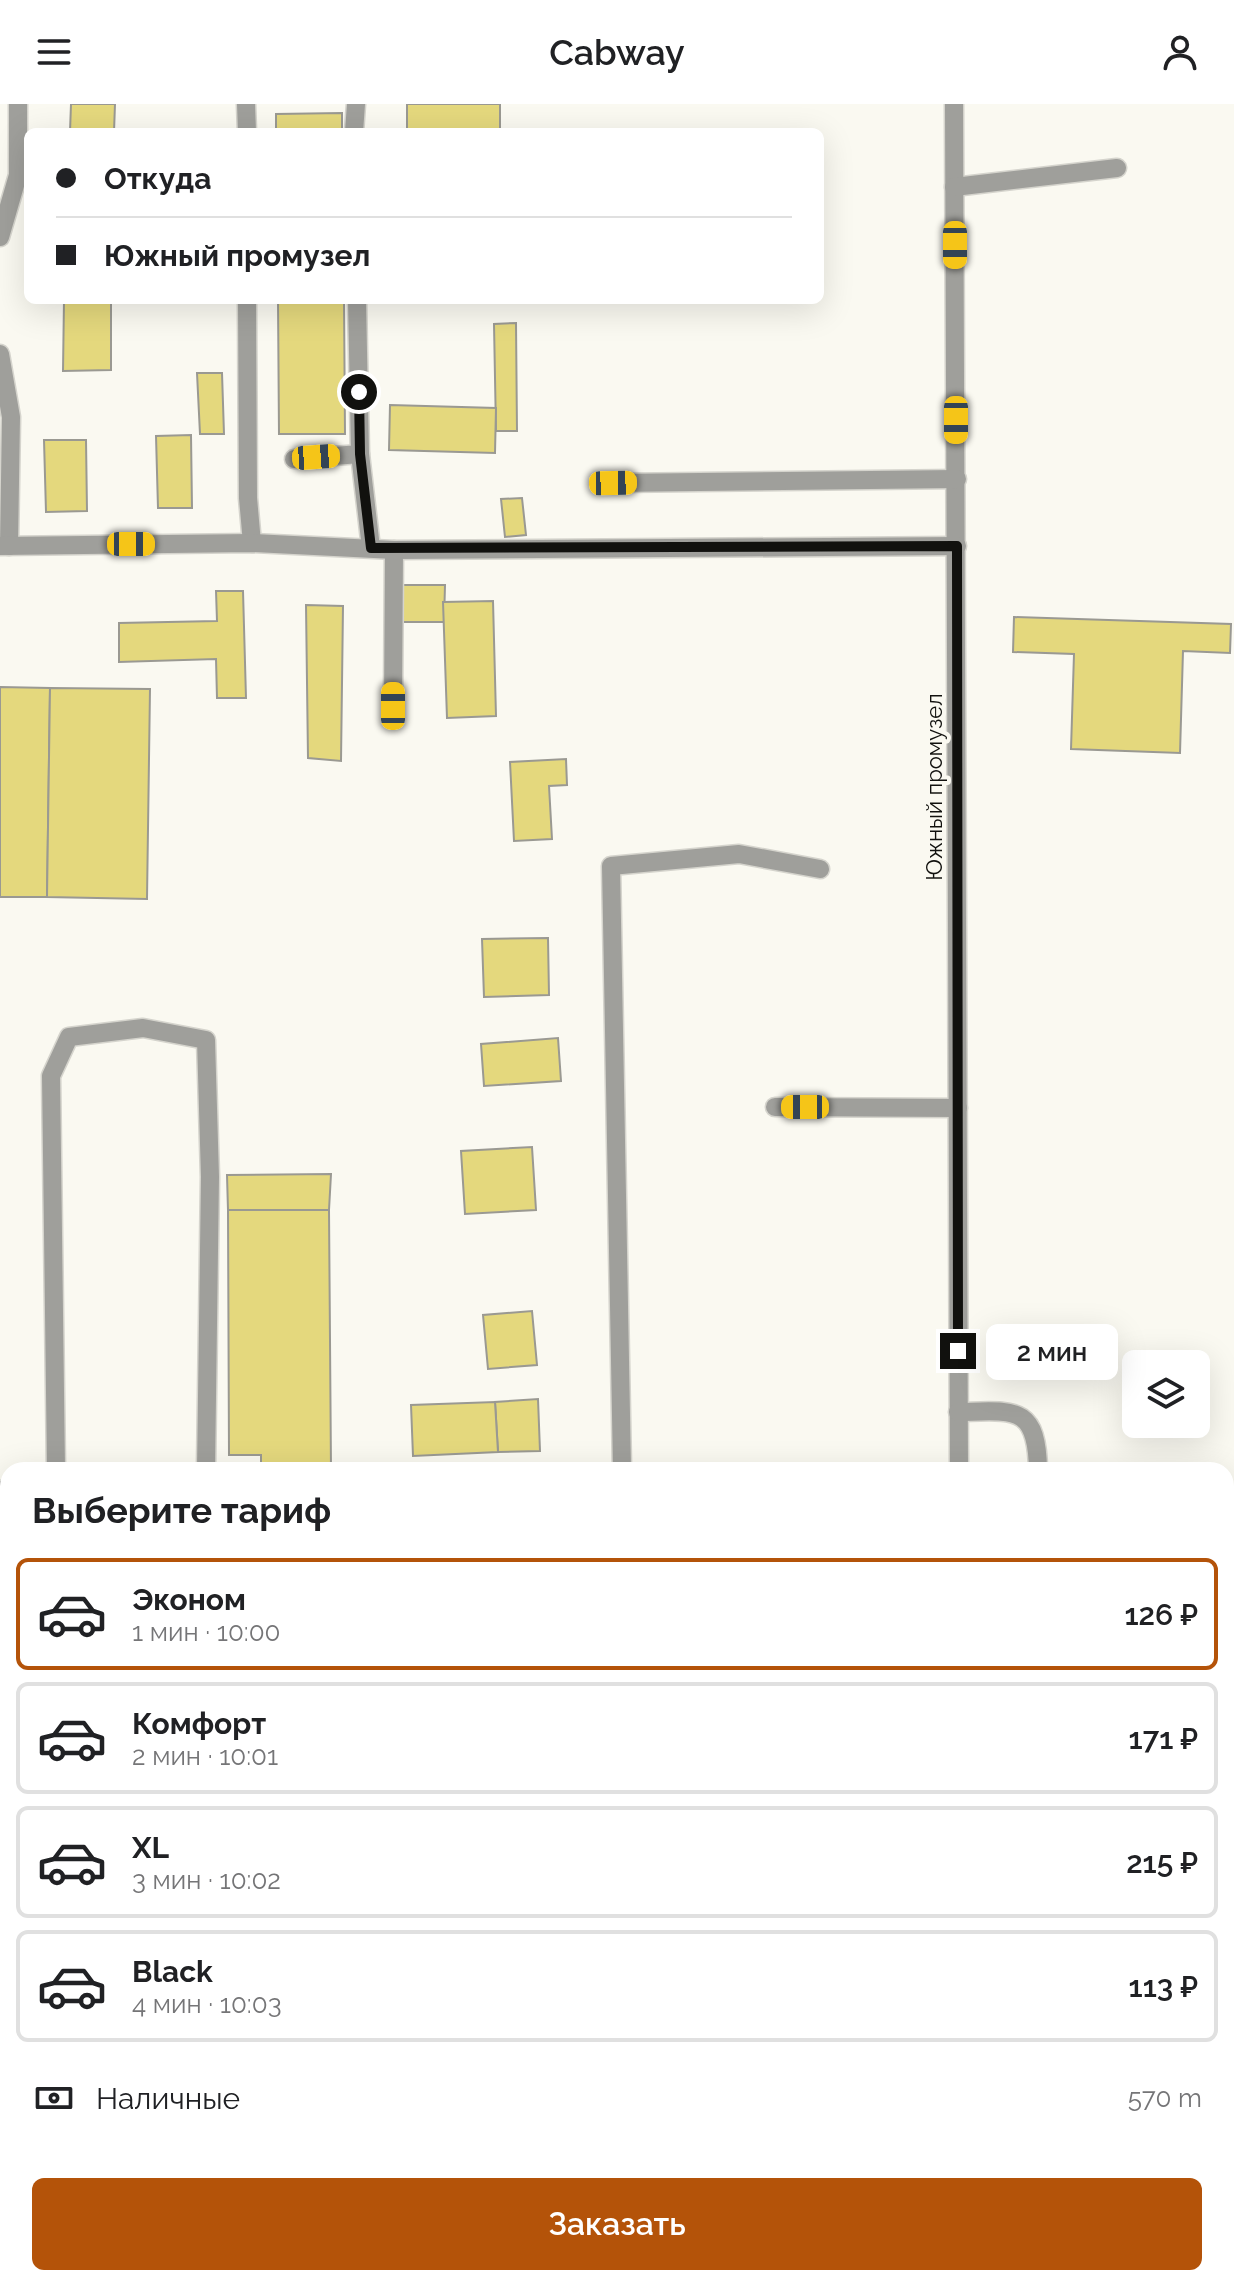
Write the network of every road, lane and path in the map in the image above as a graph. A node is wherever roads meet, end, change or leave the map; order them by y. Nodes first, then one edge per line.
1 (18, 104) edge
2 (246, 104) edge
3 (356, 104) edge
4 (954, 104) edge
5 (247, 128) edge
6 (354, 128) edge
7 (1117, 168) dead end
8 (954, 187) junction
9 (0, 237) edge
10 (247, 304) edge
11 (357, 304) edge
12 (0, 354) edge
13 (360, 454) junction
14 (294, 459) dead end
15 (957, 479) junction
16 (613, 483) dead end
17 (252, 543) junction
18 (4, 546) edge
19 (957, 546) junction
20 (371, 548) junction
21 (394, 550) junction
22 (393, 706) dead end
23 (820, 869) dead end
24 (775, 1107) dead end
25 (958, 1108) junction
26 (958, 1412) junction
27 (56, 1462) edge
28 (206, 1462) edge
29 (622, 1462) edge
30 (959, 1462) edge
31 (1037, 1462) edge

1 - 9 street
2 - 5 street
3 - 6 street
4 - 8 street, Южный промузел
7 - 8 street
8 - 15 street, Южный промузел
10 - 17 street
11 - 13 street
12 - 18 street
13 - 14 street
13 - 20 street
15 - 16 street
15 - 19 street, Южный промузел
17 - 18 street
17 - 20 street
19 - 21 street
19 - 25 street, Южный промузел
20 - 21 street
21 - 22 street
23 - 29 street
24 - 25 street
25 - 26 street, Южный промузел
26 - 30 street, Южный промузел
26 - 31 street
27 - 28 street

